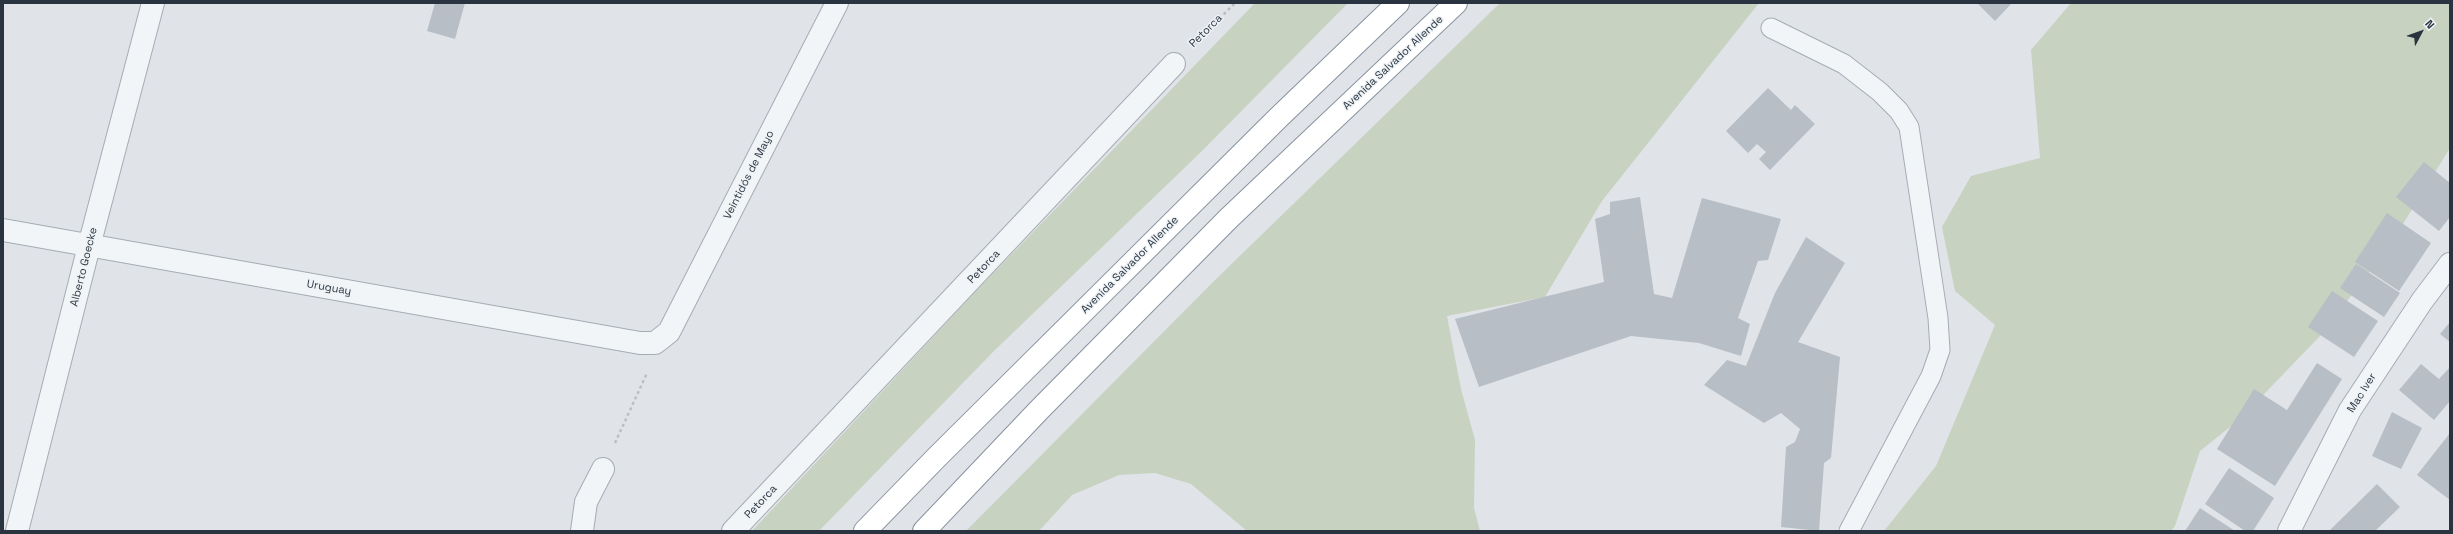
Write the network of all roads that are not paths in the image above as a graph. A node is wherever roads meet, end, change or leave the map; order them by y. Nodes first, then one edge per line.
1 (154, 3) edge
2 (837, 3) edge
3 (1398, 3) edge
4 (1456, 3) edge
5 (1771, 28) dead end
6 (1174, 64) road end
7 (3, 230) edge
8 (89, 246) junction
9 (2450, 264) edge
10 (659, 341) joint
11 (603, 469) road end
12 (17, 531) edge
13 (582, 531) edge
14 (734, 531) edge
15 (865, 531) edge
16 (924, 531) edge
17 (1849, 531) edge
18 (2289, 531) edge

1 - 8 street, Alberto Goecke
2 - 10 street, Veintidós de Mayo
3 - 15 highway, Avenida Salvador Allende
4 - 16 highway, Avenida Salvador Allende
5 - 17 lane
6 - 14 street, Petorca
7 - 8 street, Uruguay
8 - 10 street, Uruguay
8 - 12 street, Alberto Goecke
9 - 18 street, Mac Iver
11 - 13 street

